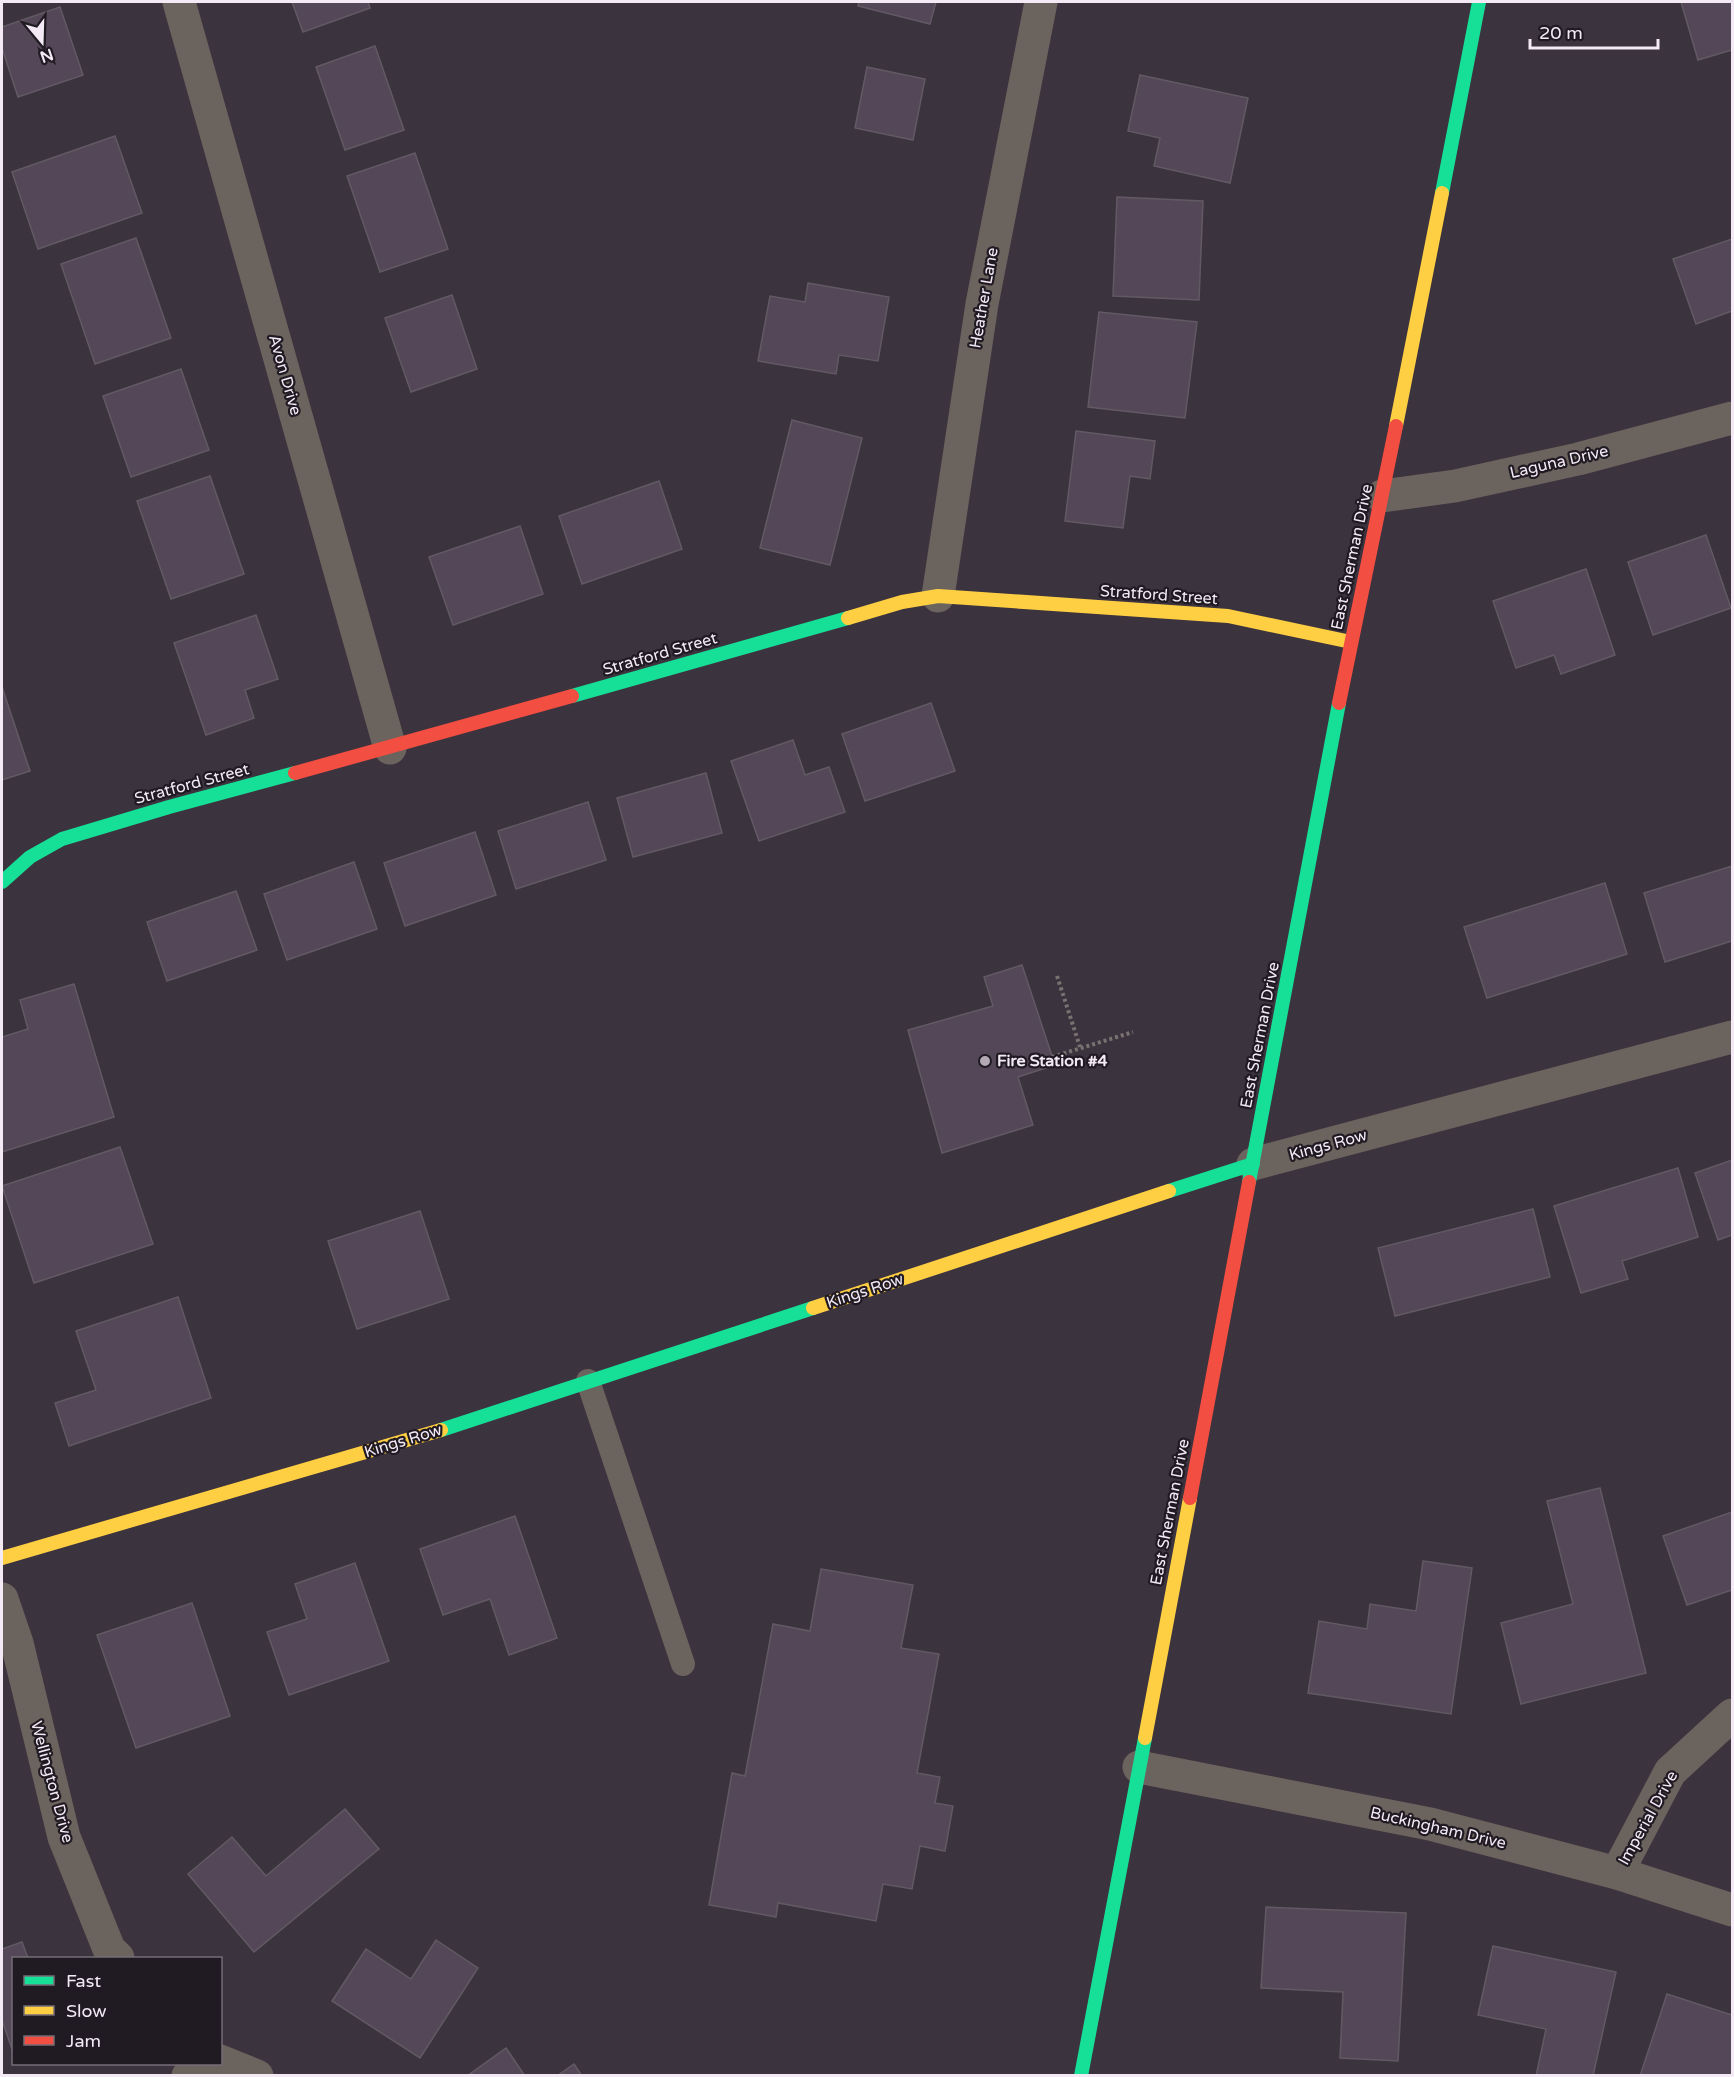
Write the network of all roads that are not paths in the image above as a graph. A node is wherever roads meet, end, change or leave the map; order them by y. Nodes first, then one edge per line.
1 (179, 2) edge
2 (1041, 2) edge
3 (1479, 2) edge
4 (1732, 418) edge
5 (1383, 496) junction
6 (938, 596) junction
7 (1351, 642) junction
8 (390, 748) junction
9 (2, 882) edge
10 (1732, 1037) edge
11 (1253, 1164) junction
12 (588, 1381) junction
13 (2, 1558) edge
14 (2, 1599) edge
15 (683, 1664) dead end
16 (1732, 1715) edge
17 (1139, 1767) junction
18 (1617, 1873) junction
19 (1732, 1910) edge
20 (116, 1957) edge
21 (222, 2062) edge
22 (201, 2065) edge
23 (188, 2076) edge
24 (257, 2076) edge
25 (1081, 2076) edge

1 - 8 street, Avon Drive
2 - 6 street, Heather Lane
3 - 5 street, East Sherman Drive
4 - 5 street, Laguna Drive
5 - 7 street, East Sherman Drive
6 - 7 street, Stratford Street
6 - 8 street, Stratford Street
7 - 11 street, East Sherman Drive
8 - 9 street, Stratford Street
10 - 11 street, Kings Row
11 - 12 street, Kings Row
11 - 17 street, East Sherman Drive
12 - 13 street, Kings Row
12 - 15 lane
14 - 20 street, Wellington Drive
16 - 18 street, Imperial Drive
17 - 18 street, Buckingham Drive
17 - 25 street, East Sherman Drive
18 - 19 street, Buckingham Drive
21 - 24 street
22 - 23 street

